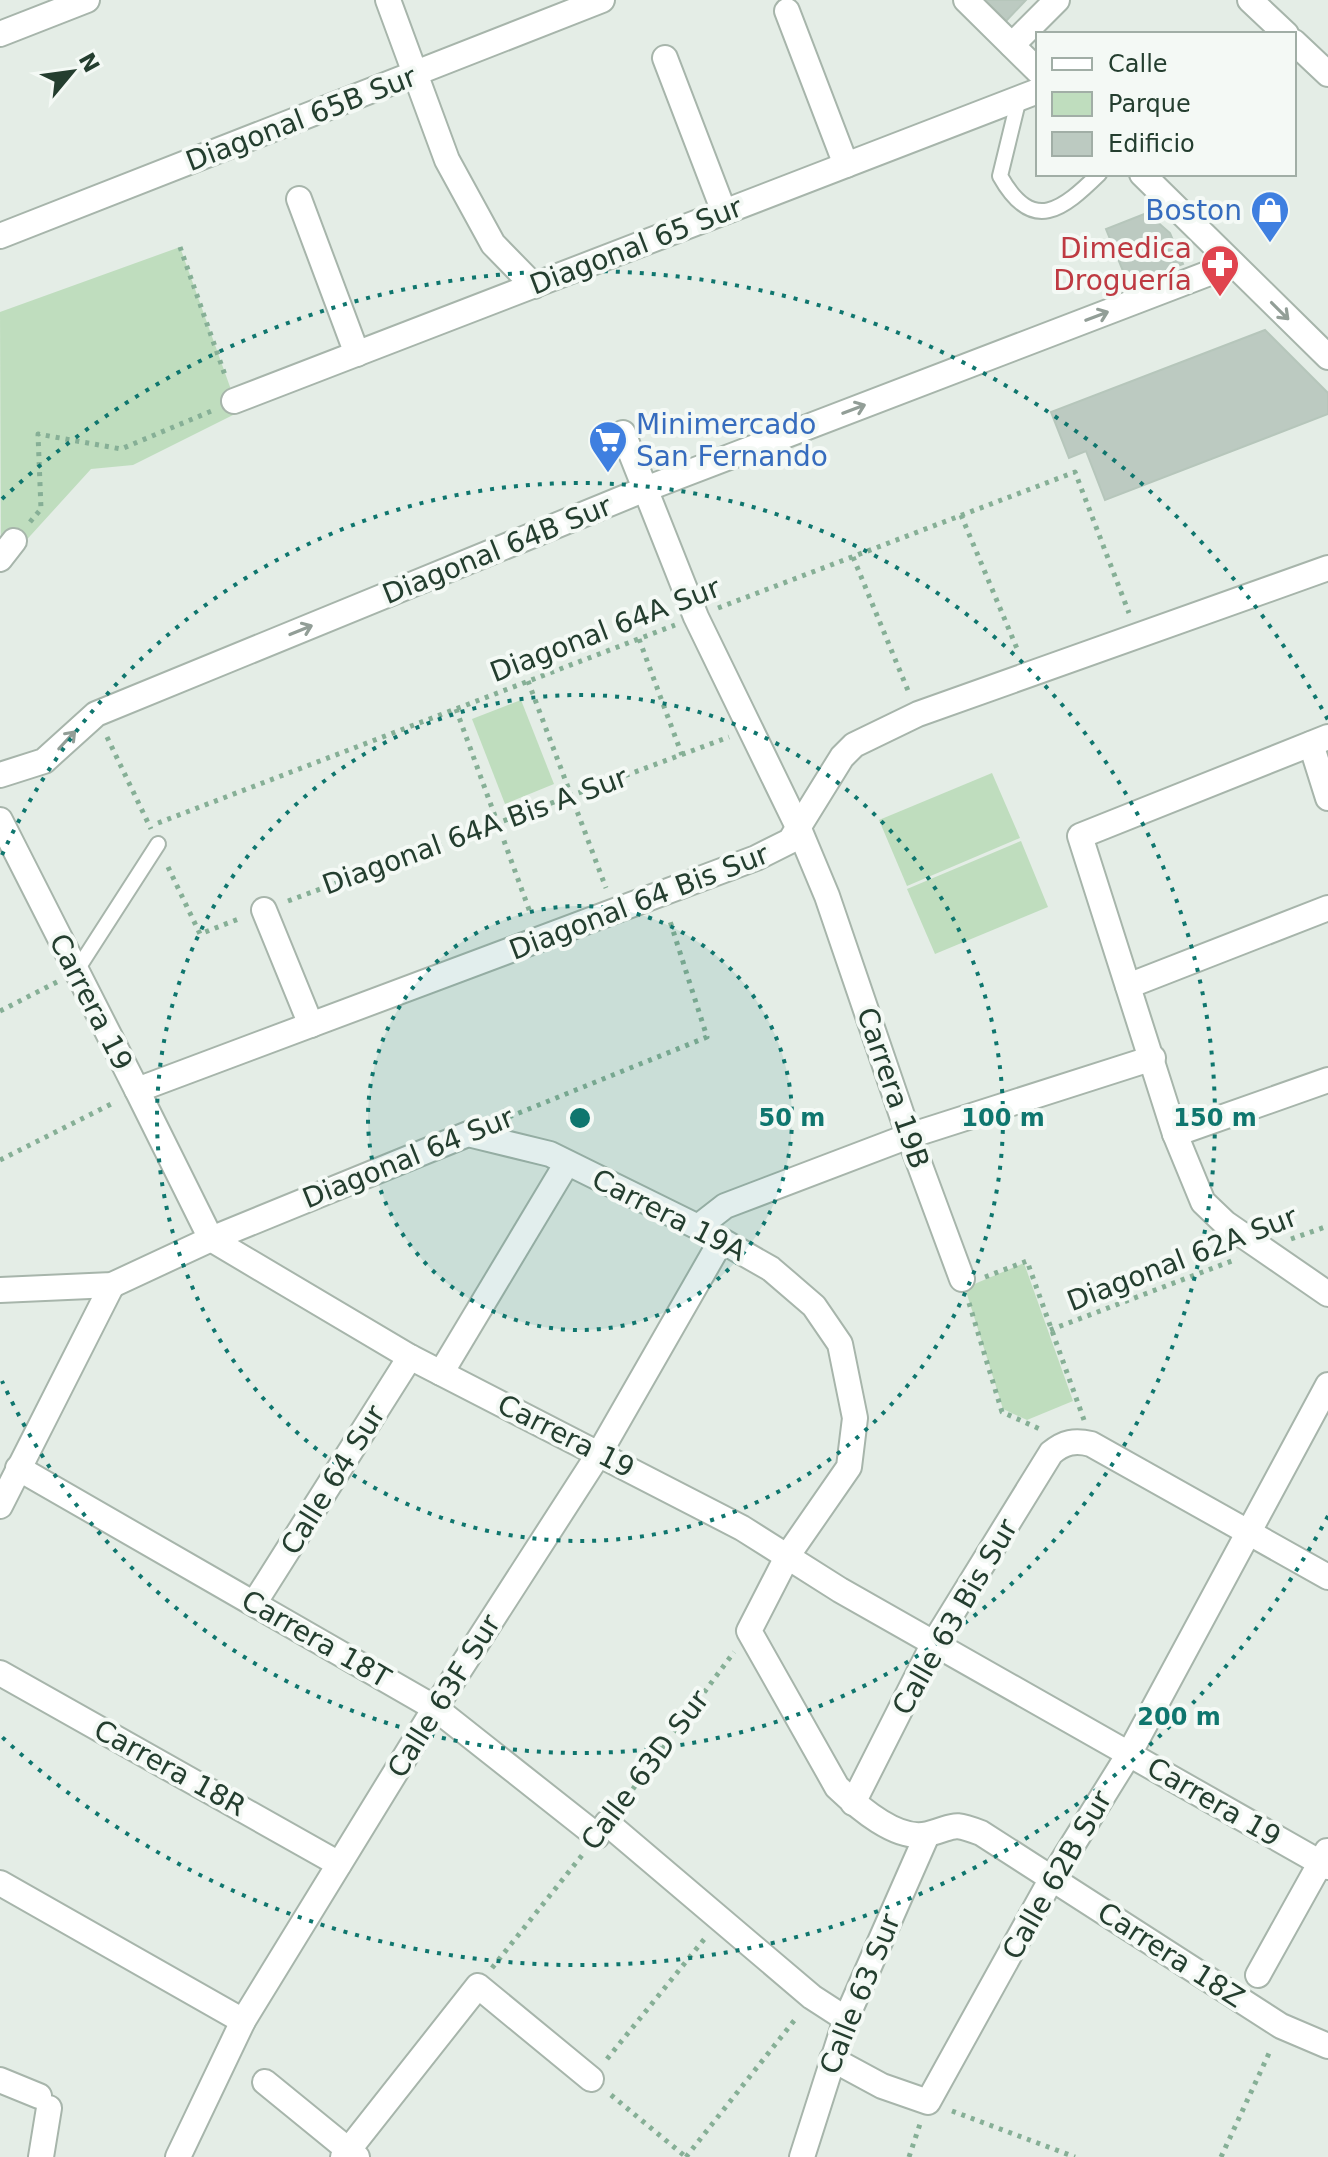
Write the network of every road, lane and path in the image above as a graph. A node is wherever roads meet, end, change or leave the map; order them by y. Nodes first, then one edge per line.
1 (87, 0) edge
2 (388, 0) edge
3 (602, 0) edge
4 (966, 0) edge
5 (1057, 0) edge
6 (1250, 0) edge
7 (787, 11) dead end
8 (1284, 32) edge
9 (0, 34) edge
10 (1296, 44) edge
11 (1012, 45) junction
12 (665, 58) dead end
13 (1036, 69) edge
14 (1328, 74) edge
15 (415, 75) junction
16 (1029, 95) edge
17 (846, 165) junction
18 (1097, 176) edge
19 (1144, 176) edge
20 (299, 199) dead end
21 (724, 212) junction
22 (0, 236) edge
23 (180, 247) dead end
24 (1233, 264) junction
25 (534, 286) junction
26 (357, 354) junction
27 (1328, 357) edge
28 (234, 401) junction
29 (623, 433) dead end
30 (643, 490) junction
31 (961, 515) junction
32 (7, 550) edge
33 (853, 557) junction
34 (1328, 568) edge
35 (696, 617) junction
36 (1138, 636) junction
37 (639, 639) junction
38 (1027, 675) junction
39 (528, 681) junction
40 (456, 709) junction
41 (918, 714) junction
42 (750, 729) junction
43 (1319, 741) edge
44 (682, 755) junction
45 (0, 775) edge
46 (571, 796) junction
47 (1328, 798) edge
48 (0, 820) edge
49 (497, 823) junction
50 (149, 826) dead end
51 (799, 829) junction
52 (158, 844) dead end
53 (662, 894) junction
54 (1328, 908) edge
55 (264, 910) junction
56 (615, 912) junction
57 (200, 934) dead end
58 (540, 940) junction
59 (75, 973) junction
60 (1128, 986) junction
61 (0, 1011) edge
62 (311, 1025) junction
63 (1153, 1058) junction
64 (1328, 1080) edge
65 (137, 1090) junction
66 (468, 1134) junction
67 (1175, 1134) junction
68 (909, 1136) junction
69 (0, 1160) edge
70 (567, 1163) junction
71 (1328, 1226) edge
72 (698, 1227) junction
73 (211, 1239) junction
74 (721, 1241) junction
75 (1263, 1249) junction
76 (963, 1282) junction
77 (112, 1285) junction
78 (0, 1290) edge
79 (1328, 1294) edge
80 (1050, 1330) junction
81 (410, 1357) junction
82 (441, 1373) junction
83 (1328, 1385) edge
84 (1081, 1443) junction
85 (600, 1452) junction
86 (18, 1468) junction
87 (0, 1506) edge
88 (1247, 1530) junction
89 (788, 1555) junction
90 (1328, 1577) edge
91 (255, 1602) junction
92 (749, 1631) junction
93 (935, 1641) junction
94 (0, 1673) edge
95 (435, 1708) junction
96 (1129, 1754) junction
97 (853, 1803) junction
98 (602, 1830) junction
99 (927, 1835) junction
100 (1326, 1860) edge
101 (339, 1864) junction
102 (1052, 1878) junction
103 (0, 1883) edge
104 (720, 1920) junction
105 (1258, 1975) dead end
106 (478, 1986) junction
107 (812, 1997) junction
108 (846, 2019) junction
109 (243, 2021) junction
110 (1281, 2026) junction
111 (1328, 2046) edge
112 (832, 2059) junction
113 (591, 2079) junction
114 (0, 2080) edge
115 (265, 2082) dead end
116 (928, 2102) junction
117 (349, 2155) edge
118 (41, 2157) edge
119 (178, 2157) edge
120 (686, 2157) edge
121 (802, 2157) edge
122 (909, 2157) edge
123 (1075, 2157) edge
124 (1221, 2157) edge

1 - 9 street
2 - 15 street
3 - 15 street, Diagonal 65B Sur
4 - 11 street
5 - 11 street
6 - 8 street
7 - 17 street
10 - 14 street
11 - 13 street
12 - 21 street
15 - 22 street, Diagonal 65B Sur
15 - 25 street
16 - 17 street, Diagonal 65 Sur
16 - 18 lane
17 - 21 street, Diagonal 65 Sur
19 - 24 street
20 - 26 street
21 - 25 street, Diagonal 65 Sur
23 - 28 path
24 -> 27 street
30 -> 24 street, Diagonal 64B Sur
25 - 26 street, Diagonal 65 Sur
26 - 28 street, Diagonal 65 Sur
28 - 32 path
29 - 30 street, Carrera 19B
30 - 35 street, Carrera 19B
45 -> 30 street, Diagonal 64B Sur
31 - 33 path, Diagonal 64A Sur
31 - 36 path, Diagonal 64A Sur
31 - 38 path
33 - 35 path, Diagonal 64A Sur
33 - 41 path
34 - 36 street, Diagonal 64 Bis Sur
35 - 37 path, Diagonal 64A Sur
35 - 42 street, Carrera 19B
36 - 38 street, Diagonal 64 Bis Sur
37 - 39 path, Diagonal 64A Sur
37 - 44 path
38 - 41 street, Diagonal 64 Bis Sur
39 - 40 path, Diagonal 64A Sur
39 - 46 path
40 - 49 path
40 - 50 path, Diagonal 64A Sur
41 - 51 street, Diagonal 64 Bis Sur
42 - 44 path, Diagonal 64A Bis A Sur
42 - 51 street, Carrera 19B
43 - 47 street
43 - 60 street
44 - 46 path, Diagonal 64A Bis A Sur
46 - 49 path, Diagonal 64A Bis A Sur
46 - 56 path
48 - 59 street, Carrera 19
49 - 55 path, Diagonal 64A Bis A Sur
49 - 58 path
51 - 53 street, Diagonal 64 Bis Sur
51 - 68 street, Carrera 19B
52 - 59 lane
53 - 56 street, Diagonal 64 Bis Sur
53 - 66 path, Diagonal 64 Sur
54 - 60 street
55 - 57 path, Diagonal 64A Bis A Sur
55 - 62 street
56 - 58 street, Diagonal 64 Bis Sur
58 - 62 street, Diagonal 64 Bis Sur
59 - 61 path
59 - 65 street, Carrera 19
60 - 63 street
62 - 65 street, Diagonal 64 Bis Sur
63 - 67 street
63 - 68 street
64 - 67 street
65 - 69 path
65 - 73 street, Carrera 19
66 - 70 street, Carrera 19A
66 - 73 street, Diagonal 64 Sur
67 - 75 street
68 - 72 street
68 - 76 street, Carrera 19B
70 - 72 street, Carrera 19A
70 - 82 street
71 - 75 path, Diagonal 62A Sur
72 - 74 street, Carrera 19A
73 - 77 street, Diagonal 64 Sur
73 - 81 street, Carrera 19
74 - 85 street, Calle 63F Sur
74 - 89 street, Carrera 19A
75 - 79 street
75 - 80 path, Diagonal 62A Sur
76 - 80 path
76 - 84 path
77 - 78 street
77 - 86 street
80 - 84 path
81 - 82 street, Carrera 19
81 - 91 street, Calle 64 Sur
82 - 85 street, Carrera 19
83 - 88 street, Calle 62B Sur
84 - 88 street
84 - 93 street, Calle 63 Bis Sur
85 - 89 street, Carrera 19
85 - 95 street, Calle 63F Sur
86 - 87 street
86 - 91 street, Carrera 18T
88 - 90 street
88 - 96 street, Calle 62B Sur
89 - 92 street
89 - 93 street, Carrera 19
91 - 95 street, Carrera 18T
92 - 97 street, Carrera 18Z
92 - 98 path, Calle 63D Sur
93 - 96 street, Carrera 19
93 - 97 street, Calle 63 Bis Sur
94 - 101 street, Carrera 18R
95 - 98 street, Carrera 18T
95 - 101 street, Calle 63F Sur
96 - 100 street, Carrera 19
96 - 102 street, Calle 62B Sur
97 - 99 street, Carrera 18Z
98 - 104 street, Carrera 18T
98 - 106 path, Calle 63D Sur
99 - 102 street, Carrera 18Z
99 - 108 street, Calle 63 Sur
100 - 105 street
101 - 109 street, Calle 63F Sur
102 - 110 street, Carrera 18Z
102 - 116 street, Calle 62B Sur
103 - 109 street
104 - 107 street, Carrera 18T
104 - 113 path
106 - 113 street
106 - 117 street
107 - 108 street, Carrera 18T
107 - 120 path
108 - 112 street, Calle 63 Sur
109 - 119 street, Calle 63F Sur
110 - 111 street, Carrera 18Z
110 - 124 path
112 - 116 street
112 - 121 street, Calle 63 Sur
113 - 120 path
114 - 118 street
115 - 117 street
116 - 122 path
116 - 123 path

